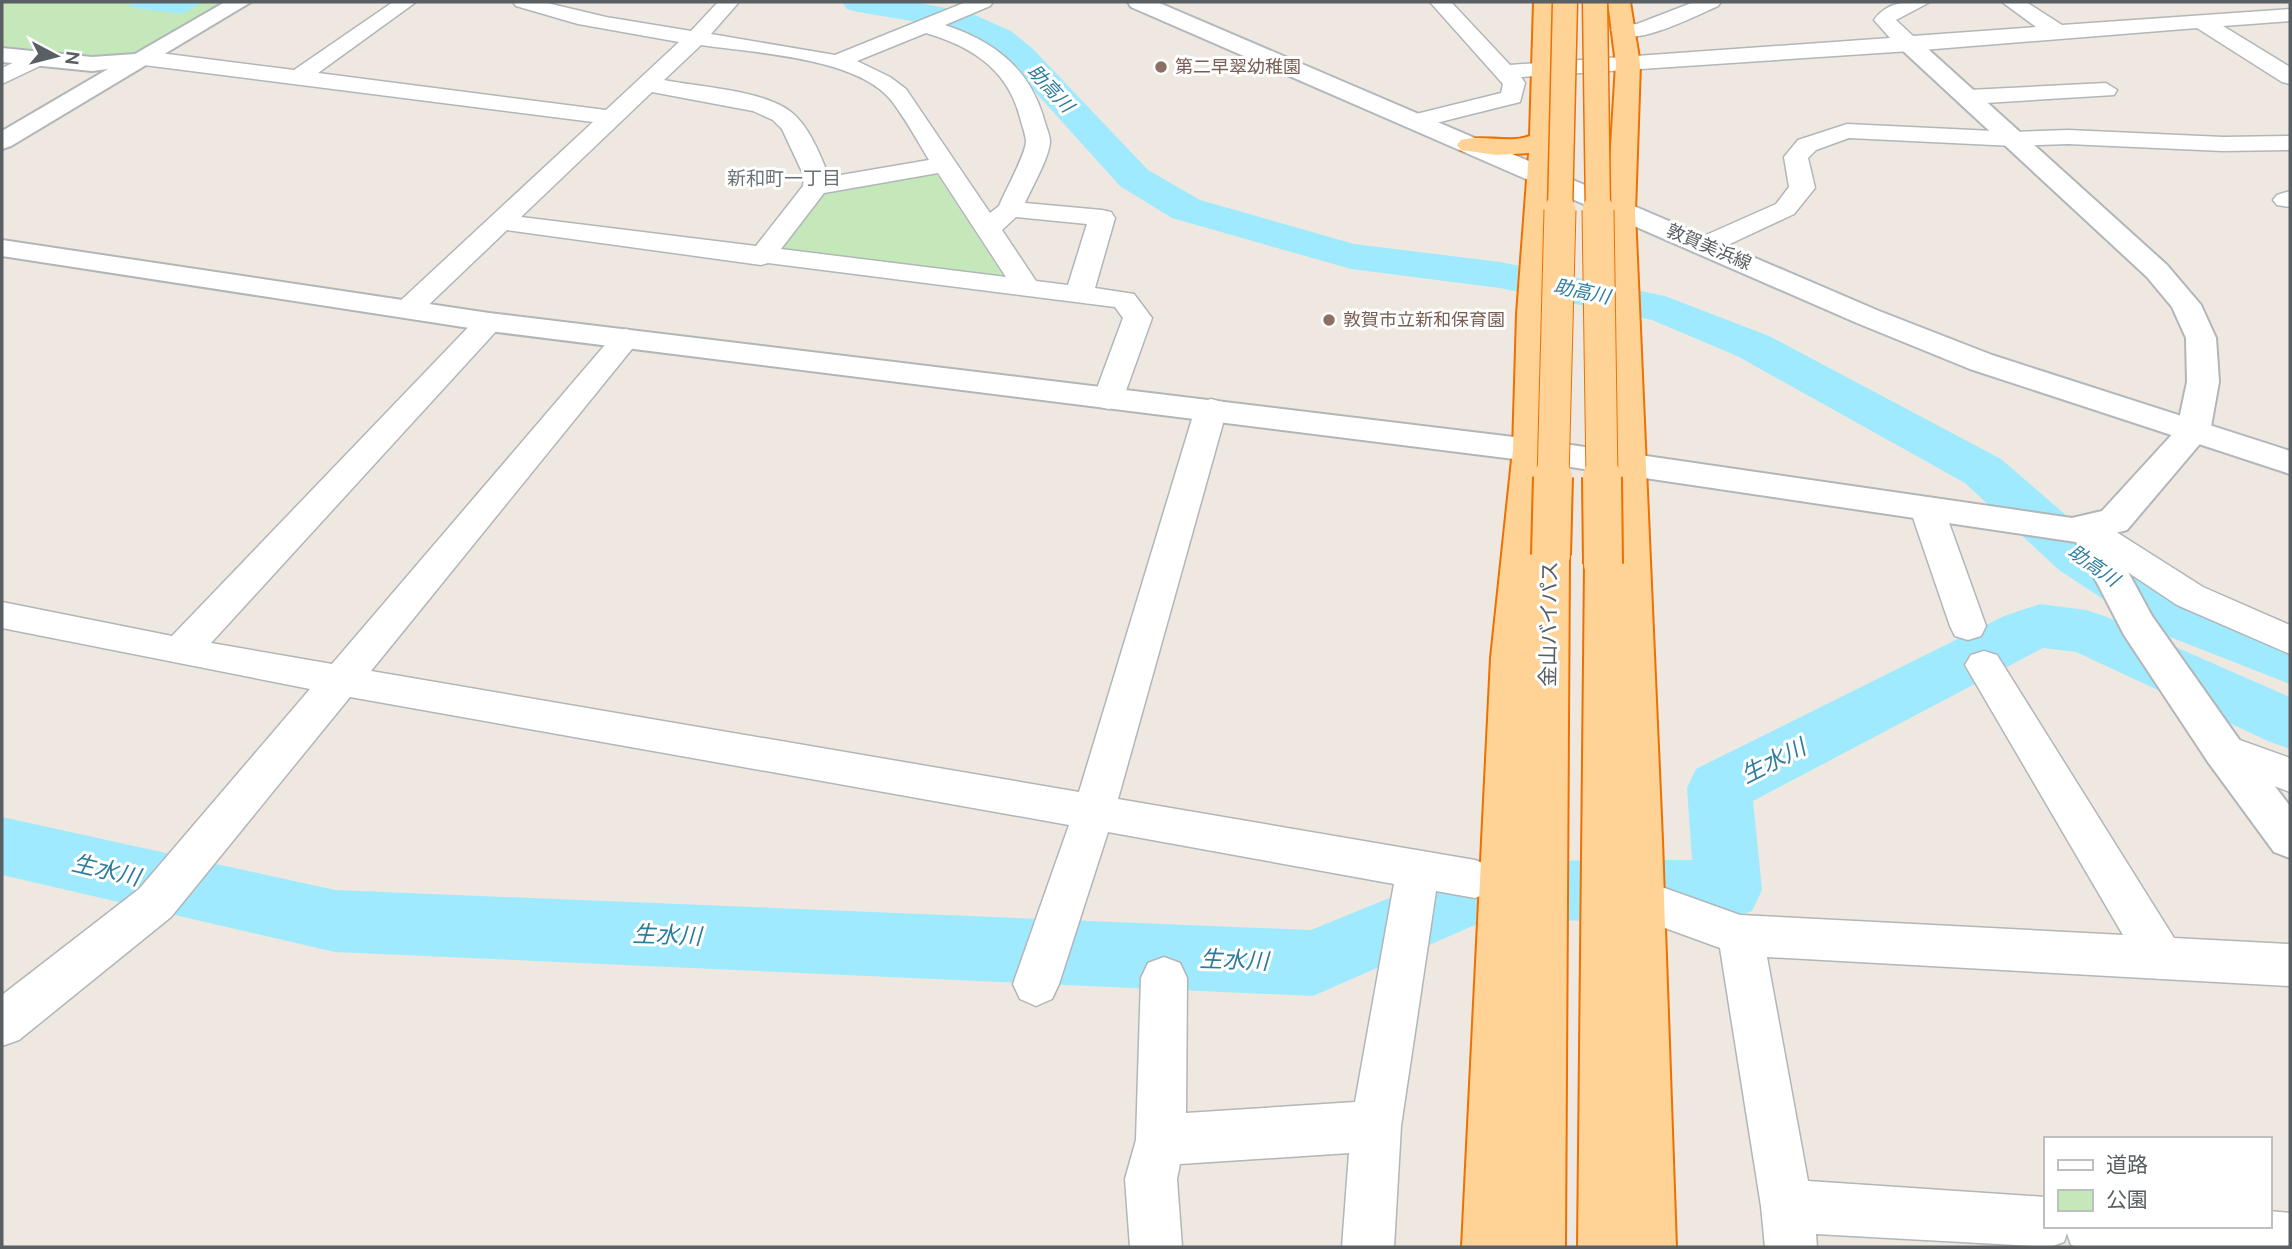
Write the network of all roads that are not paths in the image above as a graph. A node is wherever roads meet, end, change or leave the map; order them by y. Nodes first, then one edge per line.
1 (240, 2) edge
2 (406, 2) edge
3 (523, 2) edge
4 (729, 2) edge
5 (983, 2) edge
6 (1139, 2) edge
7 (1440, 2) edge
8 (1545, 2) edge
9 (1565, 2) edge
10 (1595, 2) edge
11 (1711, 2) edge
12 (1920, 2) edge
13 (2012, 2) edge
14 (2290, 15) edge
15 (2202, 22) junction
16 (925, 26) junction
17 (1623, 32) edge
18 (2058, 33) junction
19 (696, 38) junction
20 (1910, 45) junction
21 (2, 55) edge
22 (36, 58) junction
23 (144, 58) junction
24 (839, 61) junction
25 (1545, 69) junction
26 (1504, 72) junction
27 (300, 76) junction
28 (2, 77) edge
29 (2290, 77) edge
30 (648, 84) junction
31 (2106, 90) dead end
32 (1969, 97) junction
33 (610, 117) junction
34 (1416, 121) junction
35 (2014, 139) junction
36 (2, 141) edge
37 (2290, 143) edge
38 (1540, 159) junction
39 (946, 164) junction
40 (816, 187) junction
41 (1010, 209) junction
42 (1621, 212) junction
43 (502, 222) junction
44 (989, 228) junction
45 (1706, 245) junction
46 (2, 248) edge
47 (761, 257) junction
48 (1028, 289) junction
49 (1079, 295) junction
50 (408, 309) junction
51 (489, 322) junction
52 (626, 338) junction
53 (1108, 399) junction
54 (1211, 410) junction
55 (2193, 432) junction
56 (1530, 450) junction
57 (2290, 463) edge
58 (1629, 465) junction
59 (1927, 509) junction
60 (2080, 529) junction
61 (2, 615) edge
62 (1968, 626) dead end
63 (2290, 640) edge
64 (180, 652) junction
65 (1984, 665) dead end
66 (338, 680) junction
67 (2223, 750) junction
68 (2290, 775) edge
69 (1094, 812) junction
70 (2290, 839) edge
71 (1418, 869) junction
72 (1475, 880) dead end
73 (1659, 906) tunnel mouth
74 (1740, 935) junction
75 (2162, 959) junction
76 (2290, 965) edge
77 (1164, 978) dead end
78 (1036, 984) dead end
79 (2, 1024) edge
80 (1376, 1126) junction
81 (1161, 1140) junction
82 (2044, 1223) edge
83 (1789, 1227) edge
84 (2114, 1228) edge
85 (2282, 1242) edge
86 (1156, 1247) edge
87 (1368, 1247) edge
88 (1490, 1247) edge
89 (1537, 1247) edge
90 (1606, 1247) edge
91 (1648, 1247) edge

1 - 23 street
2 - 27 street
3 - 19 street
4 - 19 street
5 - 16 street
6 - 34 street, 敦賀美浜線
7 - 26 street
8 - 25 highway
9 - 89 highway, 金山バイパス, bridge
10 - 90 highway, bridge
11 - 17 street
12 - 20 street
13 - 18 street
14 - 15 street
15 - 18 street
15 - 29 street
16 - 24 street
16 - 41 street
17 - 20 street
17 - 25 street
17 - 42 highway
18 - 20 street
19 - 24 street
19 - 30 street
20 - 32 street
21 - 22 street
22 - 23 street
22 - 28 street
23 - 27 street
23 - 36 street
24 - 39 street
25 - 26 street
25 - 38 highway
26 - 34 street
27 - 33 street
30 - 33 street
30 - 40 street
31 - 32 street
32 - 35 street
33 - 43 street
34 - 38 street, 敦賀美浜線
35 - 37 street
35 - 45 street
35 - 55 street
38 - 42 street, 敦賀美浜線
38 - 56 highway
39 - 40 street
39 - 44 street
40 - 47 street
41 - 44 street
41 - 49 street
42 - 45 street, 敦賀美浜線
42 - 58 highway
43 - 47 street
43 - 50 street
44 - 48 street
45 - 55 street, 敦賀美浜線
46 - 50 street
47 - 48 street
48 - 49 street
49 - 53 street
50 - 51 street
51 - 52 street
51 - 64 street
52 - 53 street
52 - 66 street
53 - 54 street
54 - 56 street
54 - 69 street
55 - 57 street, 敦賀美浜線
55 - 60 street
56 - 58 street
56 - 88 highway
58 - 59 street
58 - 91 highway
59 - 60 street
59 - 62 street
60 - 63 street
60 - 67 street
61 - 64 street
64 - 66 street
65 - 75 street
66 - 69 street
66 - 79 street
67 - 68 street
67 - 70 street
69 - 71 street
69 - 78 street
71 - 72 street
71 - 80 street
73 - 74 street
74 - 75 street
74 - 83 street
75 - 76 street
77 - 81 street
80 - 81 street
80 - 87 street
81 - 86 street
82 - 83 street
84 - 85 street

